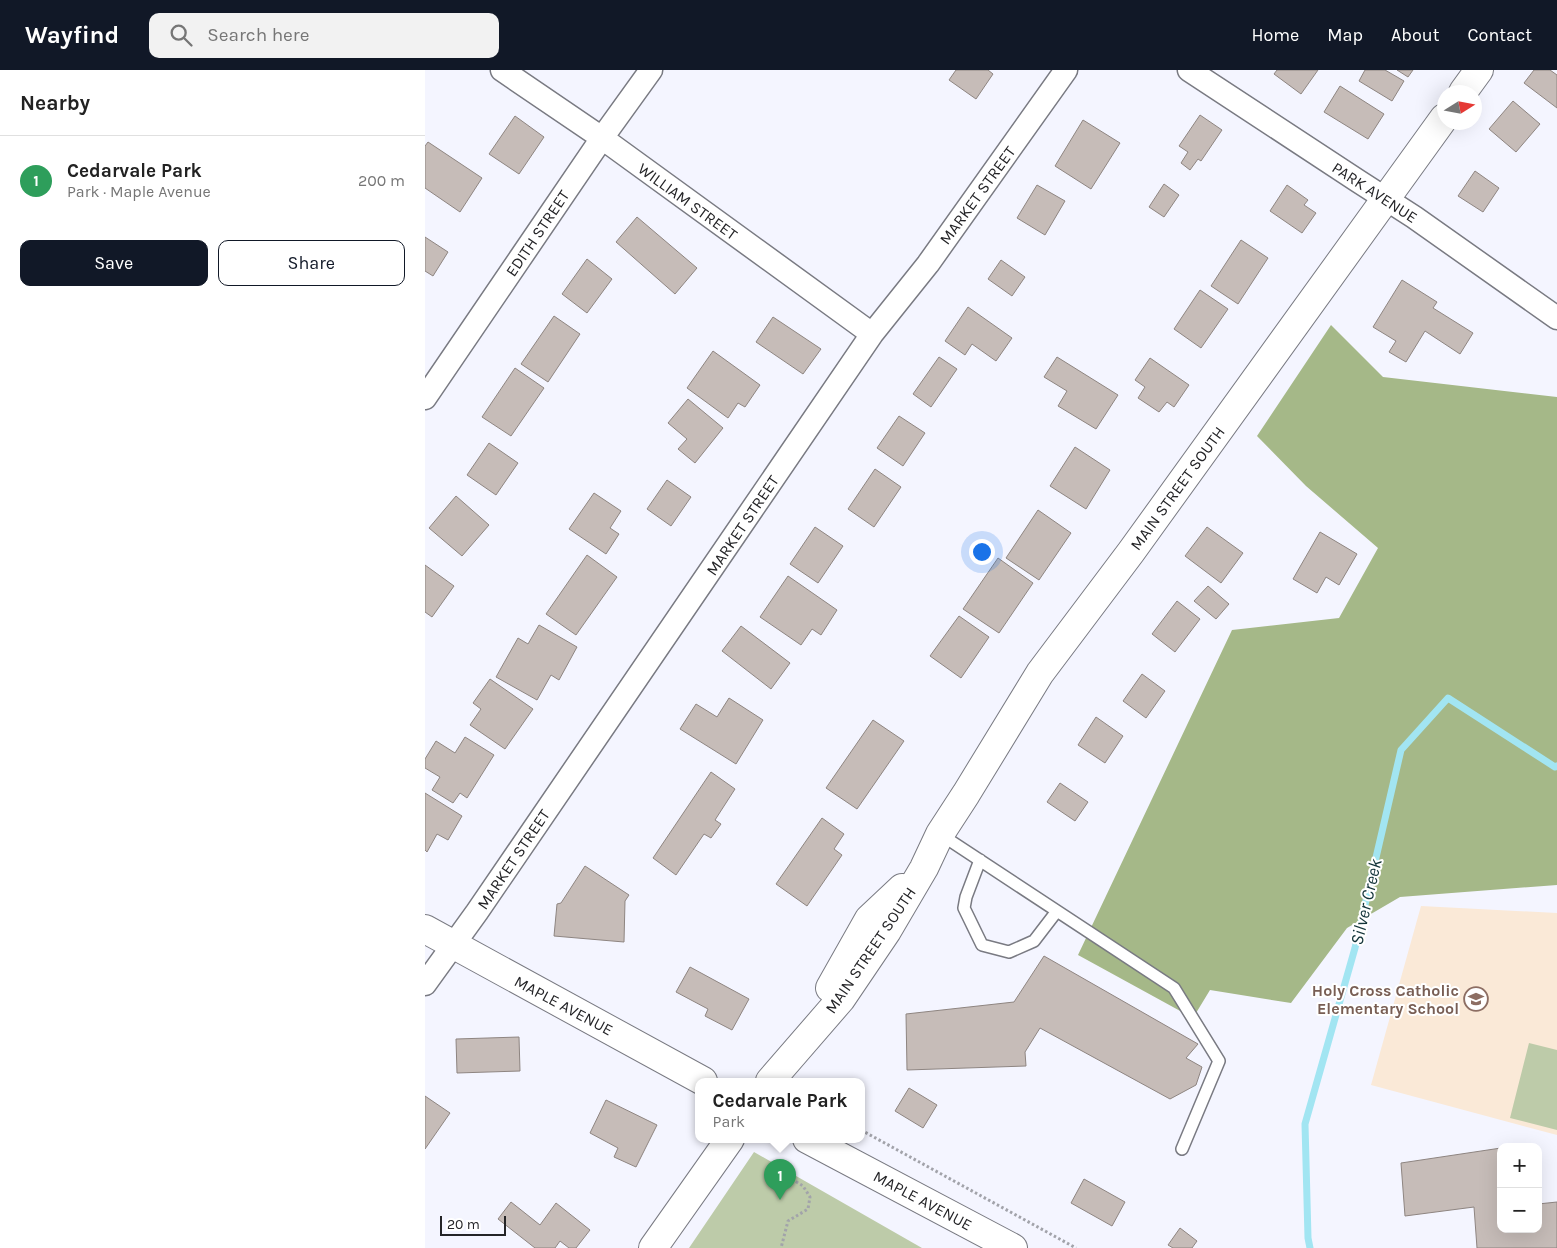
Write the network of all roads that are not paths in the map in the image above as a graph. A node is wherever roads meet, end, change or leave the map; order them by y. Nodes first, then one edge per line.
1 (502, 70) edge
2 (651, 70) edge
3 (1066, 70) edge
4 (1189, 70) edge
5 (1479, 70) edge
6 (1468, 85) edge
7 (1437, 129) edge
8 (602, 138) junction
9 (1387, 200) junction
10 (1557, 318) edge
11 (872, 334) junction
12 (425, 398) edge
13 (940, 834) junction
14 (980, 860) junction
15 (1057, 911) junction
16 (425, 930) edge
17 (453, 946) junction
18 (425, 984) edge
19 (697, 1078) edge
20 (774, 1078) edge
21 (727, 1143) edge
22 (815, 1143) edge
23 (1182, 1149) dead end
24 (653, 1248) edge
25 (1013, 1248) edge

1 - 8 street, WILLIAM STREET
2 - 8 street, EDITH STREET
3 - 11 street, MARKET STREET
4 - 9 street, PARK AVENUE
5 - 6 main road
7 - 9 main road, MAIN STREET SOUTH
8 - 11 street, WILLIAM STREET
8 - 12 street, EDITH STREET
9 - 10 street, PARK AVENUE
9 - 13 main road, MAIN STREET SOUTH
11 - 17 street, MARKET STREET
13 - 14 lane
13 - 20 main road, MAIN STREET SOUTH
14 - 15 lane
14 - 15 lane
15 - 23 lane
16 - 17 main road, MAPLE AVENUE
17 - 18 street, MARKET STREET
17 - 19 main road, MAPLE AVENUE
21 - 24 main road
22 - 25 main road, MAPLE AVENUE

